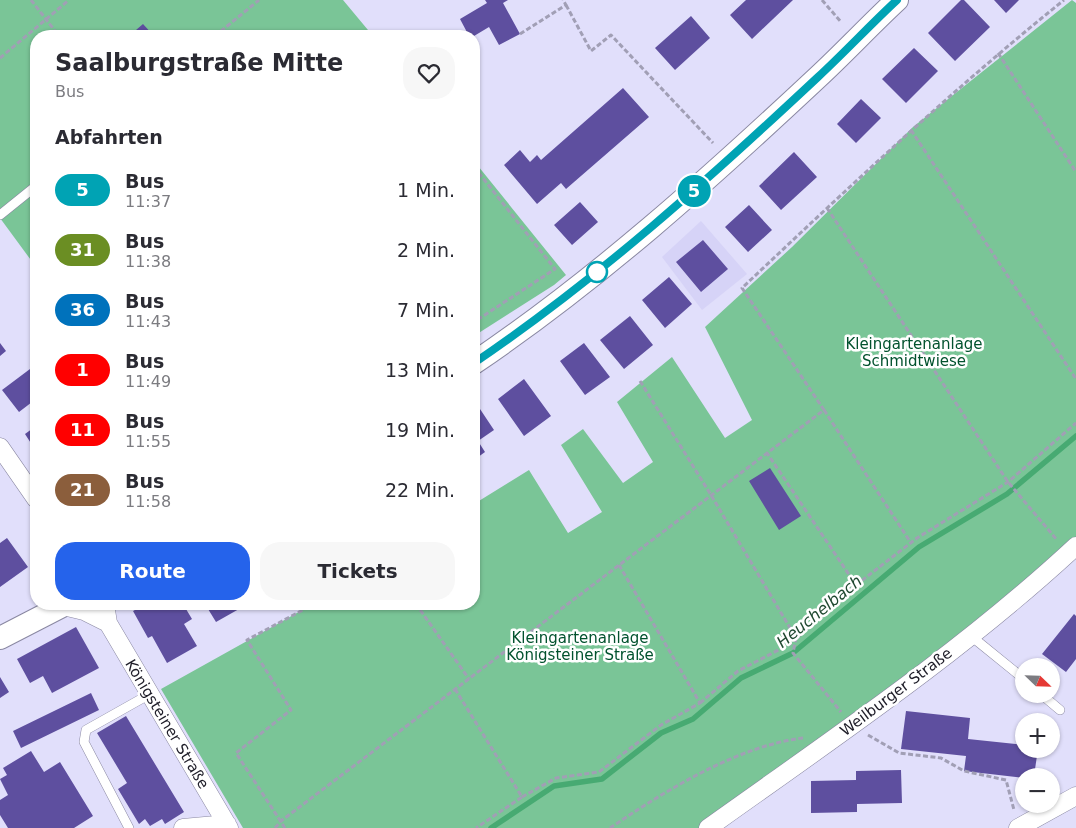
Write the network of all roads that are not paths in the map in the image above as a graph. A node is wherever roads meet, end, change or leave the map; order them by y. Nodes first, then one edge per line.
1 (897, 0) edge
2 (30, 191) edge
3 (0, 215) edge
4 (480, 359) edge
5 (0, 447) edge
6 (30, 490) edge
7 (1072, 549) edge
8 (30, 606) edge
9 (54, 610) edge
10 (81, 610) edge
11 (106, 610) edge
12 (0, 622) edge
13 (108, 623) junction
14 (971, 636) junction
15 (0, 638) edge
16 (1015, 673) edge
17 (150, 694) junction
18 (1052, 703) edge
19 (1060, 710) dead end
20 (1076, 796) edge
21 (228, 826) edge
22 (129, 828) edge
23 (183, 828) edge
24 (708, 828) edge
25 (1018, 828) edge

1 - 4 street
2 - 3 lane
5 - 6 street
7 - 14 street, Weilburger Straße
8 - 12 street
9 - 15 street
10 - 13 street
11 - 13 street, Königsteiner Straße
13 - 17 street, Königsteiner Straße
14 - 16 lane
14 - 24 street, Weilburger Straße
17 - 21 street, Königsteiner Straße
17 - 22 lane
18 - 19 lane
20 - 25 street
21 - 23 street, Königsteiner Straße

